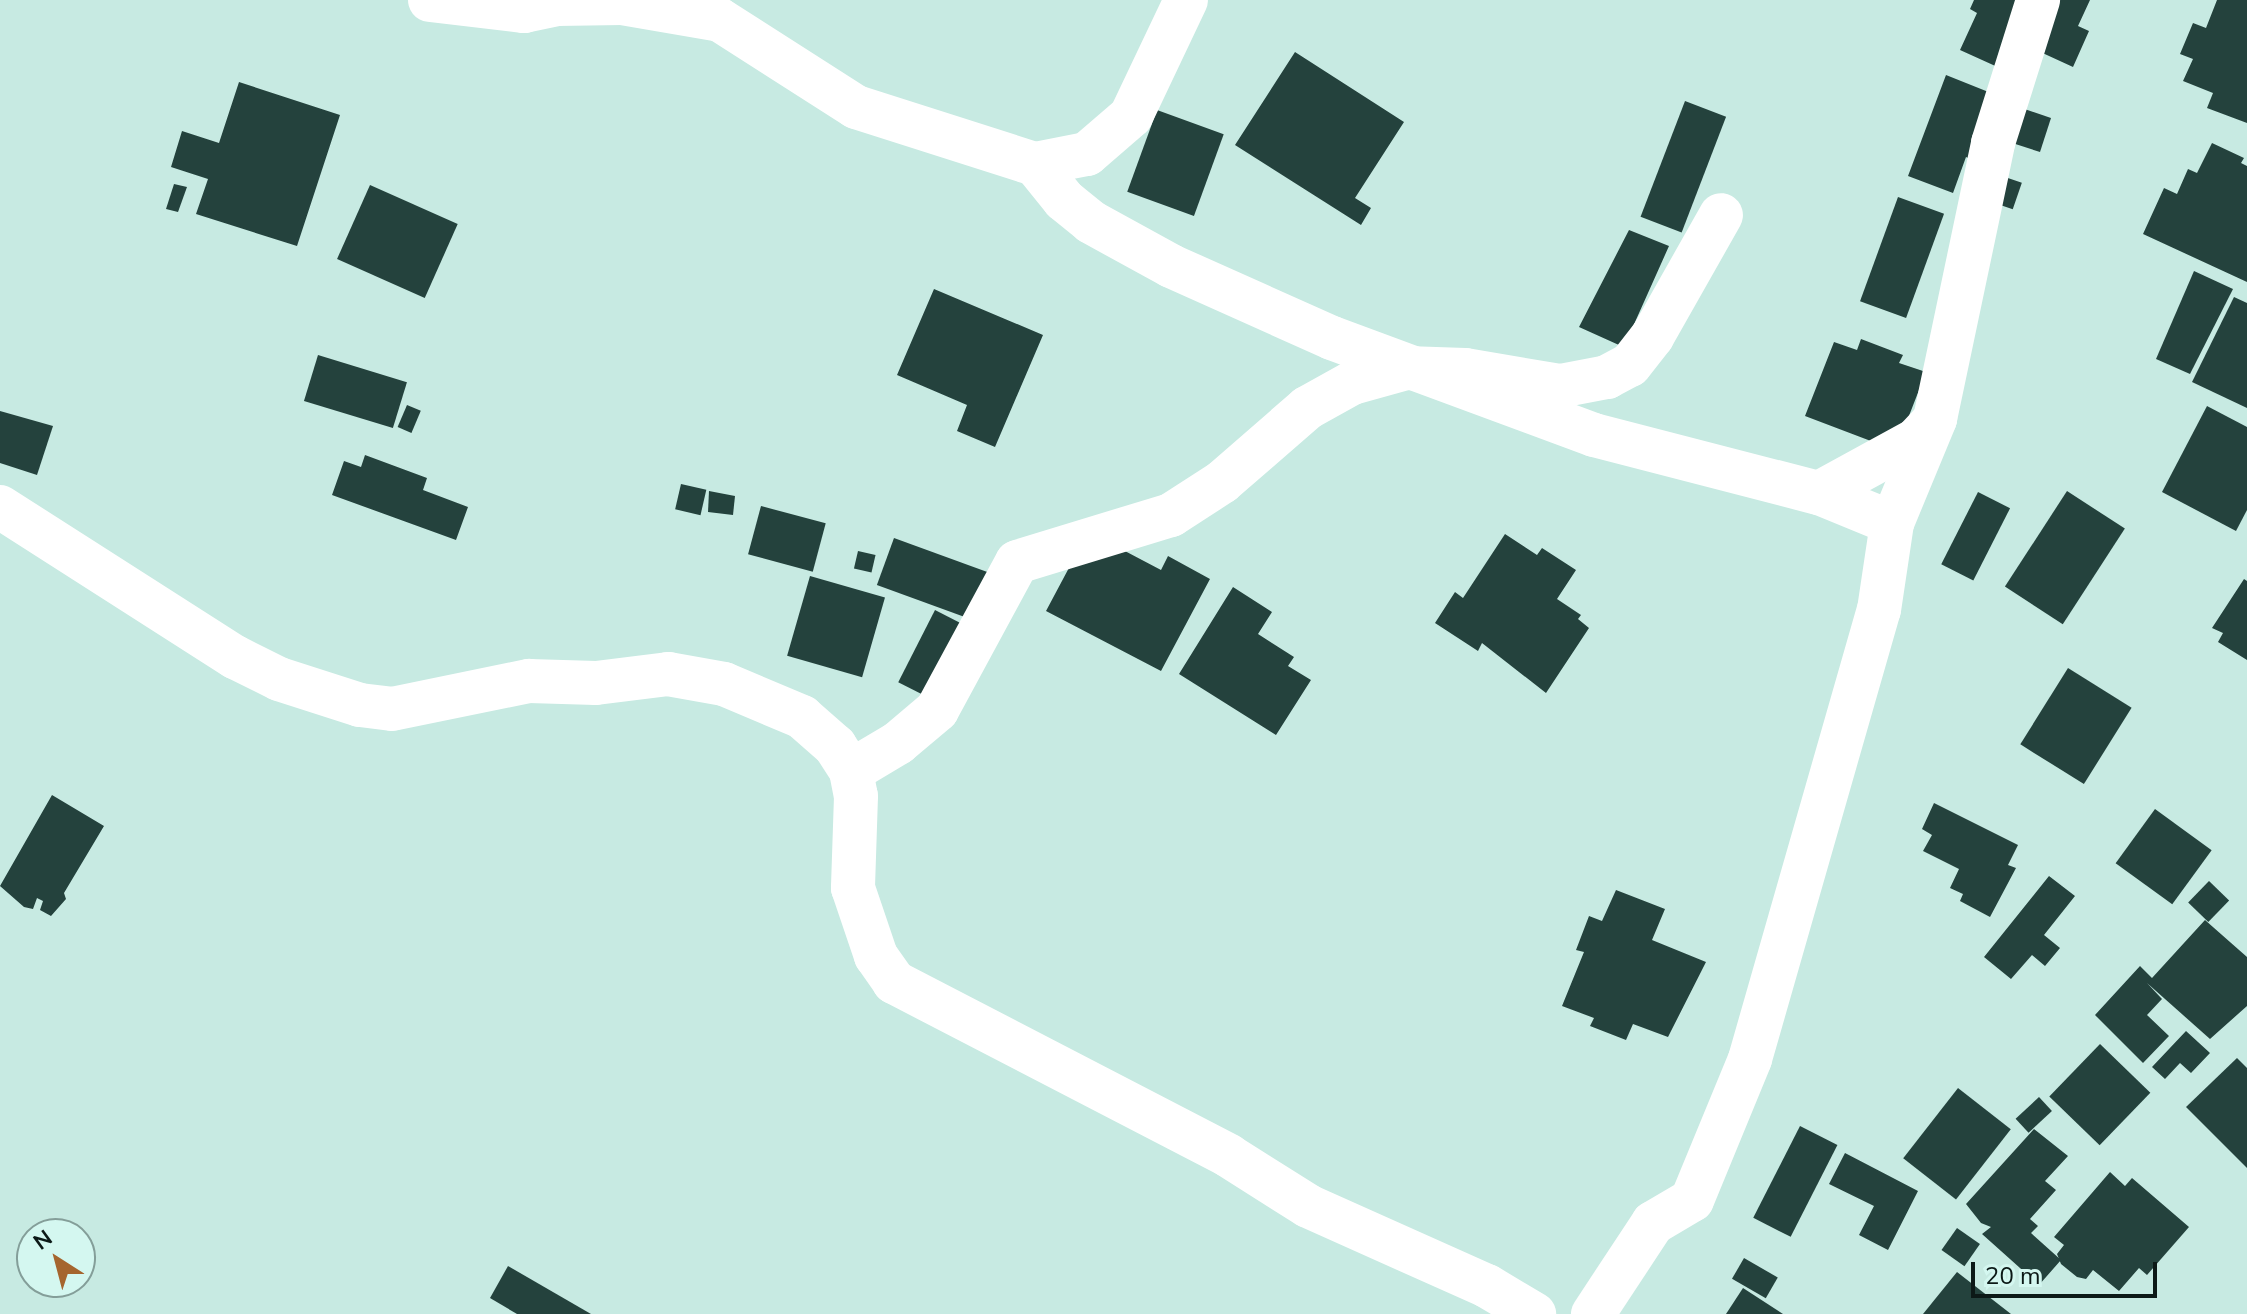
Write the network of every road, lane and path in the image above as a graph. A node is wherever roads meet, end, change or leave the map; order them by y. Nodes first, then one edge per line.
1 (430, 0) edge
2 (1186, 0) edge
3 (2038, 0) edge
4 (1035, 164) junction
5 (1721, 215) dead end
6 (1406, 368) junction
7 (1935, 419) junction
8 (1819, 493) junction
9 (0, 507) edge
10 (1892, 523) junction
11 (851, 771) junction
12 (1534, 1314) edge
13 (1593, 1314) edge

1 - 4 street
2 - 4 street
3 - 7 street
4 - 6 street
5 - 6 street
6 - 8 street
6 - 11 street
7 - 8 street
7 - 10 street
8 - 10 street
9 - 11 street
10 - 13 street
11 - 12 street

